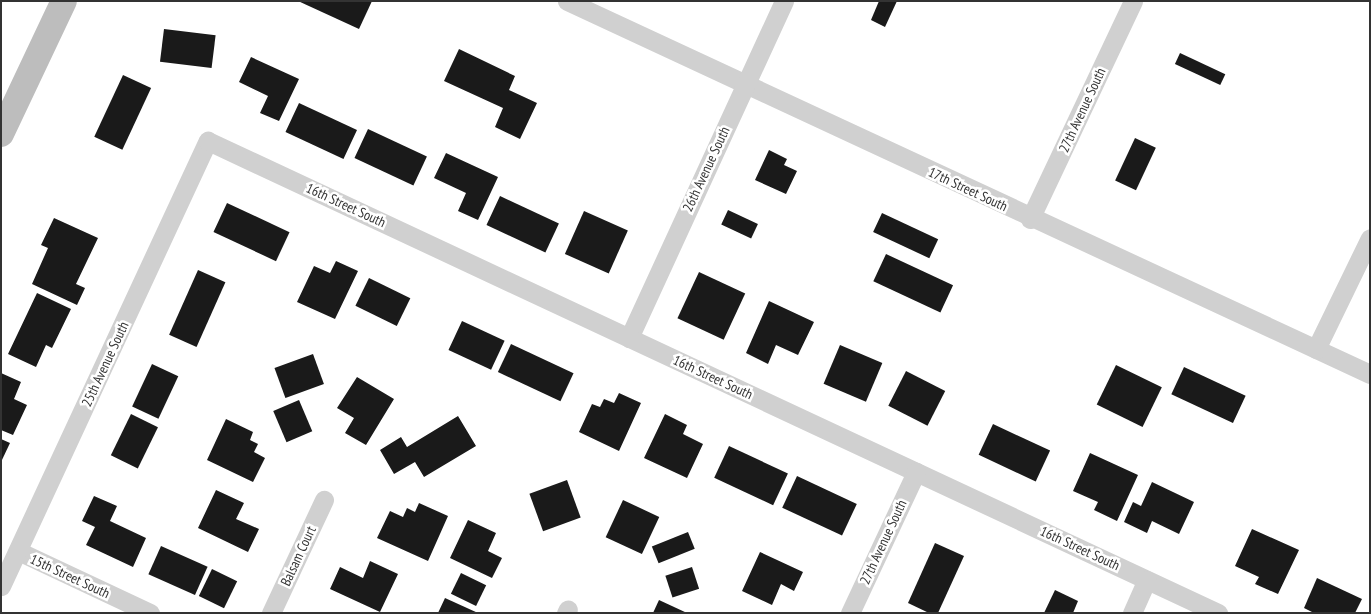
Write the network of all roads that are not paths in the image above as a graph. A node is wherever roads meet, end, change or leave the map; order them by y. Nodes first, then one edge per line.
1 (64, 1) edge
2 (567, 1) edge
3 (784, 1) edge
4 (1133, 1) edge
5 (745, 84) junction
6 (1, 134) edge
7 (208, 141) joint
8 (1030, 219) junction
9 (1370, 238) edge
10 (629, 338) junction
11 (1316, 349) junction
12 (1370, 374) edge
13 (916, 472) junction
14 (324, 500) dead end
15 (18, 551) junction
16 (1147, 580) junction
17 (1, 586) edge
18 (150, 613) edge
19 (271, 613) edge
20 (850, 613) edge
21 (1132, 613) edge
22 (1218, 613) edge

1 - 6 street
2 - 5 street, 17th Street South
3 - 5 street, 26th Avenue South
4 - 8 street, 27th Avenue South
5 - 8 street, 17th Street South
5 - 10 street, 26th Avenue South
7 - 10 street, 16th Street South
7 - 15 street, 25th Avenue South
8 - 11 street, 17th Street South
9 - 11 street
10 - 13 street, 16th Street South
11 - 12 street, 17th Street South
13 - 16 street, 16th Street South
13 - 20 street, 27th Avenue South
14 - 19 street, Balsam Court
15 - 17 street, 25th Avenue South
15 - 18 street, 15th Street South
16 - 21 street
16 - 22 street, 16th Street South

